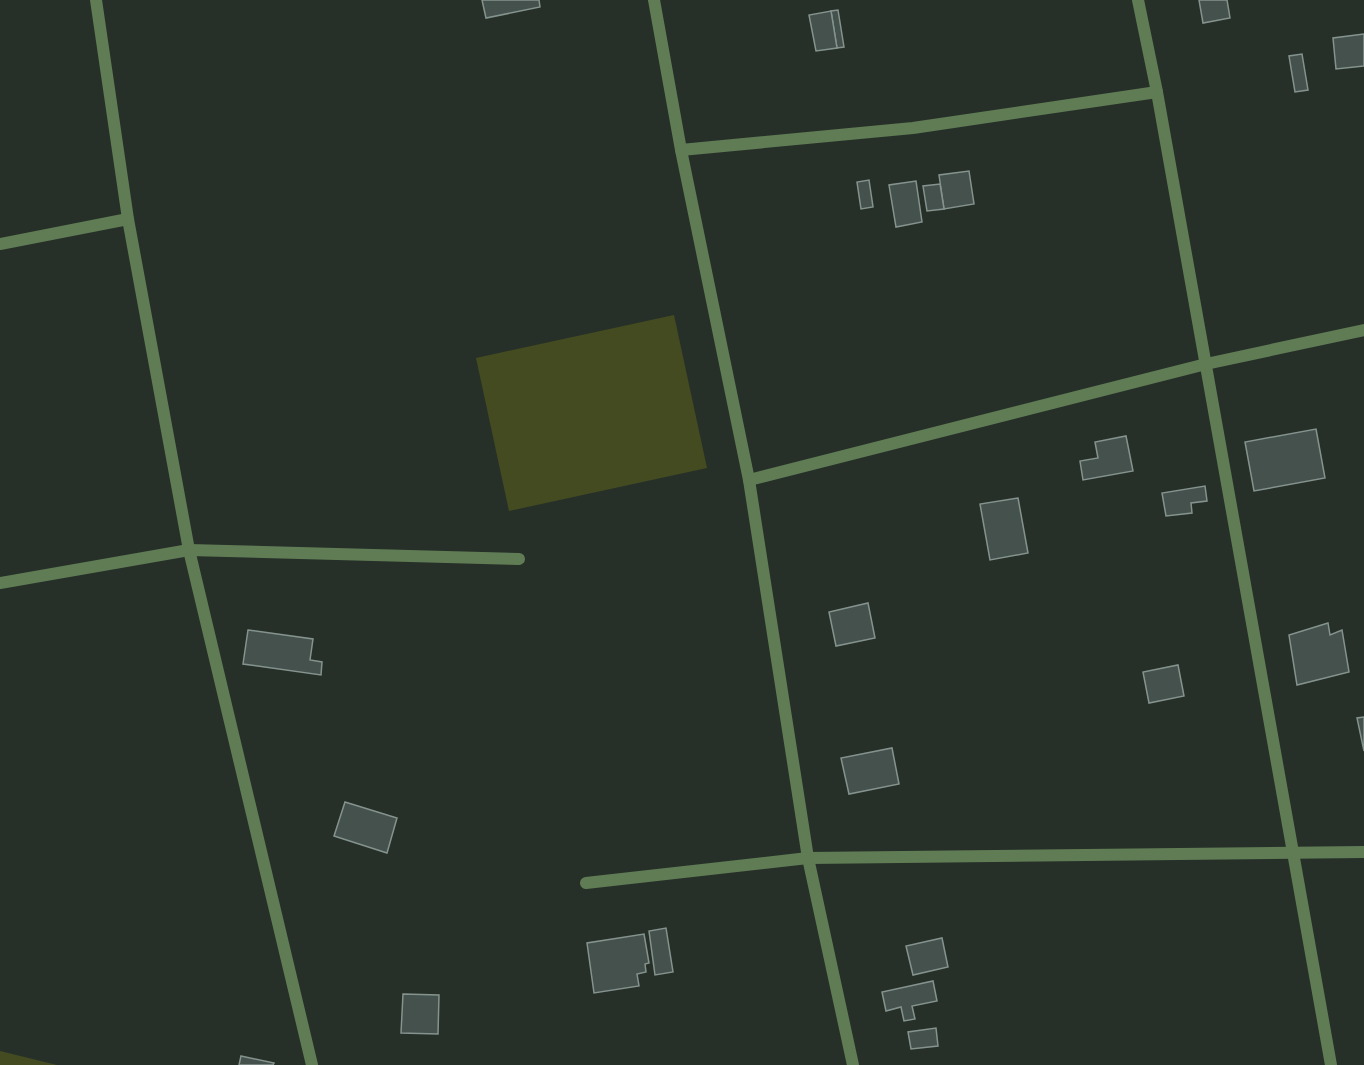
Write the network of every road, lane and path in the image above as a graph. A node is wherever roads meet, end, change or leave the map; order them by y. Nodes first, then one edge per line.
1 (96, 0) edge
2 (654, 0) edge
3 (1138, 0) edge
4 (1157, 92) junction
5 (681, 150) junction
6 (128, 219) junction
7 (0, 244) edge
8 (1364, 330) edge
9 (1206, 364) junction
10 (749, 480) junction
11 (189, 550) junction
12 (519, 559) dead end
13 (0, 583) edge
14 (1364, 852) edge
15 (1293, 853) junction
16 (808, 858) junction
17 (586, 883) dead end
18 (312, 1065) edge
19 (853, 1065) edge
20 (1331, 1065) edge

1 - 6 street
2 - 5 street
3 - 4 street
4 - 5 street
4 - 9 street
5 - 10 street
6 - 7 street
6 - 11 street
8 - 9 street
9 - 10 street
9 - 15 street
10 - 16 street
11 - 12 street
11 - 13 street
11 - 18 street
14 - 15 street
15 - 16 street
15 - 20 street
16 - 17 street
16 - 19 street

